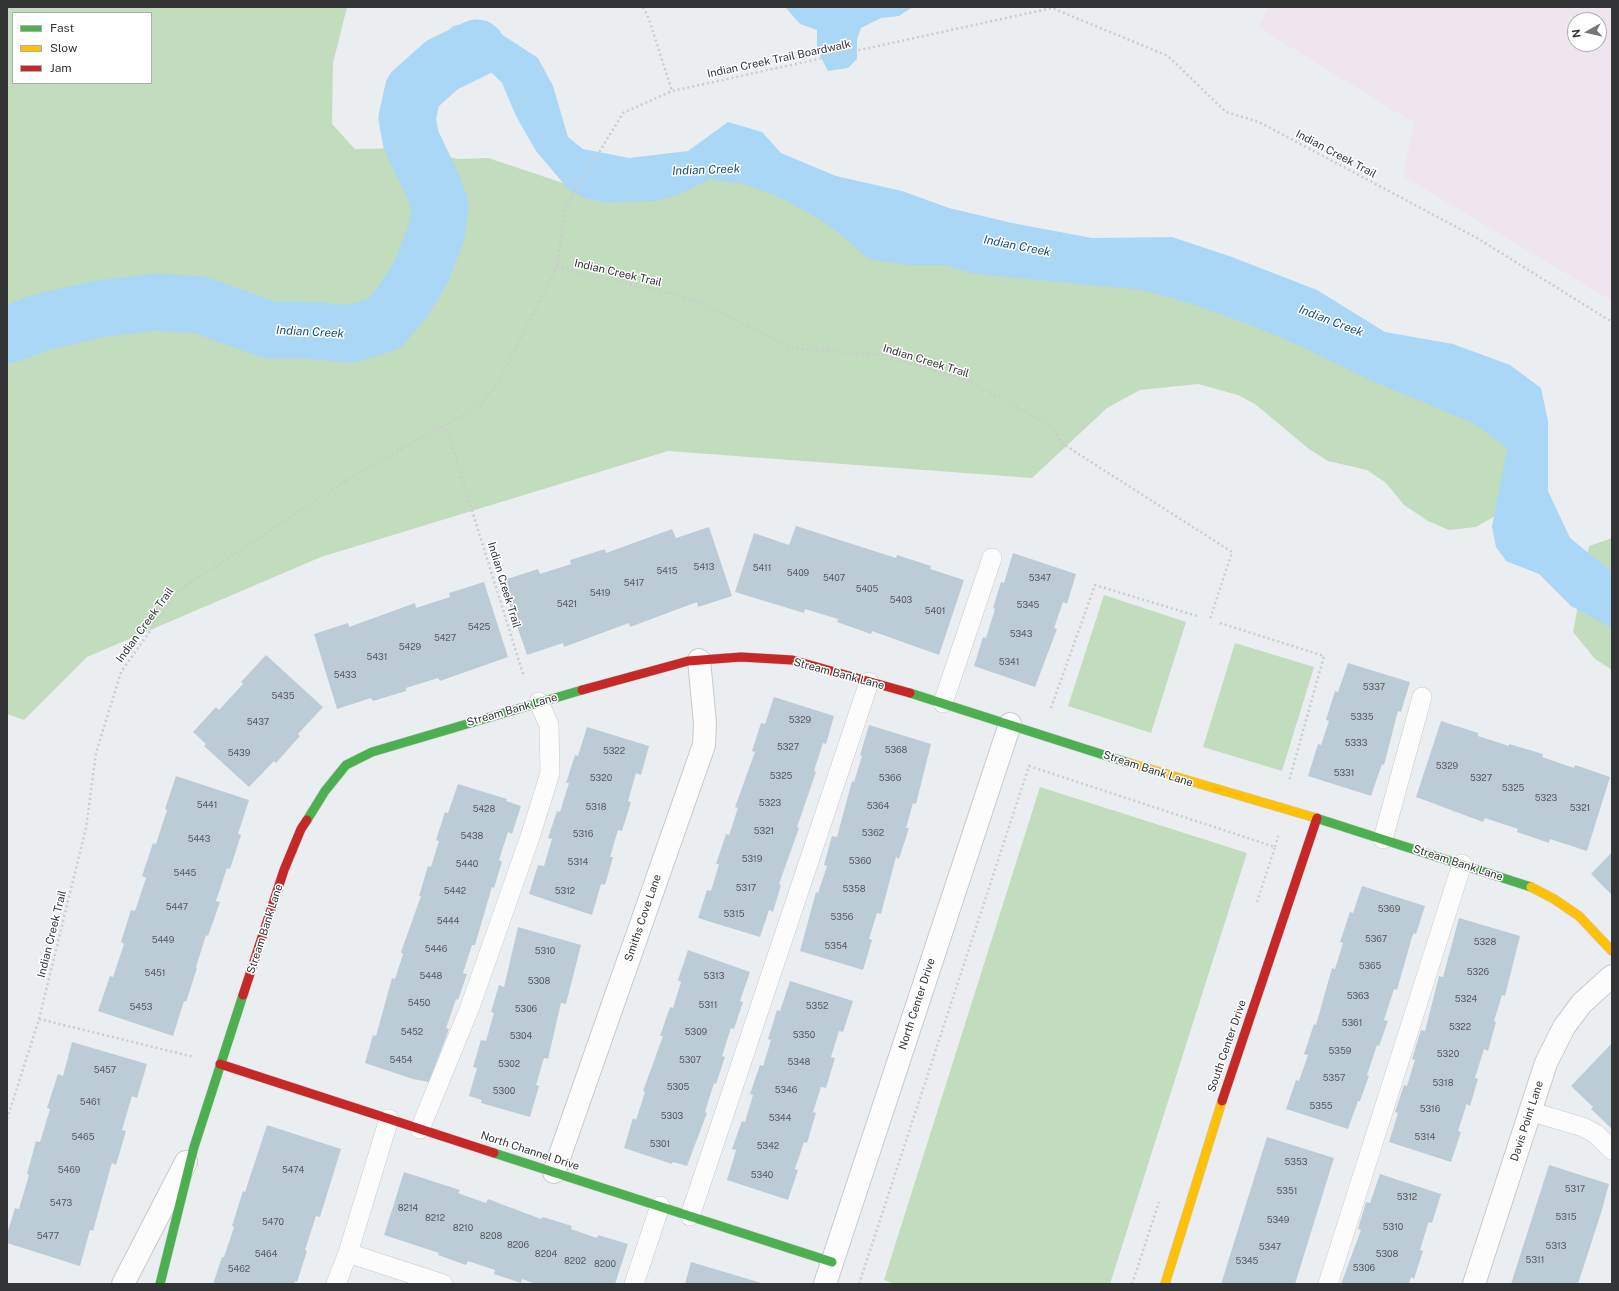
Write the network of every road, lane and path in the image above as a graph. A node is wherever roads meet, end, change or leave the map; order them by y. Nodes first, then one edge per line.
1 (643, 7) edge
2 (1052, 8) edge
3 (1041, 9) edge
4 (672, 91) junction
5 (565, 208) joint
6 (557, 267) junction
7 (1612, 322) edge
8 (445, 424) junction
9 (992, 558) dead end
10 (1197, 616) dead end
11 (1210, 619) dead end
12 (1220, 623) dead end
13 (699, 660) junction
14 (869, 682) junction
15 (1422, 697) dead end
16 (539, 702) junction
17 (943, 703) junction
18 (1010, 724) junction
19 (1041, 734) junction
20 (999, 757) junction
21 (1029, 766) junction
22 (1288, 784) dead end
23 (1317, 818) junction
24 (1383, 839) junction
25 (1462, 864) junction
26 (1255, 907) dead end
27 (1612, 950) edge
28 (1612, 976) edge
29 (39, 1019) junction
30 (220, 1064) junction
31 (1529, 1111) junction
32 (7, 1119) edge
33 (389, 1119) junction
34 (420, 1129) junction
35 (194, 1147) junction
36 (1612, 1150) edge
37 (554, 1172) junction
38 (1159, 1201) dead end
39 (660, 1206) junction
40 (690, 1216) junction
41 (348, 1253) junction
42 (832, 1262) junction
43 (123, 1284) edge
44 (160, 1284) edge
45 (336, 1284) edge
46 (443, 1284) edge
47 (634, 1284) edge
48 (825, 1284) edge
49 (859, 1284) edge
50 (1132, 1284) edge
51 (1165, 1284) edge
52 (1328, 1284) edge
53 (1474, 1284) edge

1 - 4 path
2 - 3 path, Indian Creek Trail Boardwalk
2 - 7 path, Indian Creek Trail
3 - 4 path, Indian Creek Trail Boardwalk
4 - 5 path, Indian Creek Trail Boardwalk
5 - 6 path, Indian Creek Trail
6 - 8 path, Indian Creek Trail
6 - 11 path, Indian Creek Trail
8 - 16 path, Indian Creek Trail
8 - 29 path, Indian Creek Trail
9 - 17 lane
10 - 19 path
12 - 22 path
13 - 14 street, Stream Bank Lane
13 - 16 street, Stream Bank Lane
13 - 37 street, Smiths Cove Lane
14 - 17 street, Stream Bank Lane
14 - 40 lane
15 - 24 lane
16 - 30 street, Stream Bank Lane
16 - 34 lane
17 - 18 street, Stream Bank Lane
18 - 19 street, Stream Bank Lane
18 - 20 street, North Center Drive
19 - 21 path
19 - 23 street, Stream Bank Lane
20 - 21 path
20 - 42 street, North Center Drive
21 - 26 path
21 - 49 path
23 - 24 street, Stream Bank Lane
23 - 51 street, South Center Drive
24 - 25 street, Stream Bank Lane
25 - 27 street, Stream Bank Lane
25 - 52 lane
28 - 31 street, Davis Point Lane
29 - 30 path
29 - 32 path, Indian Creek Trail
30 - 33 street, North Channel Drive
30 - 35 street, Stream Bank Lane
31 - 36 lane
31 - 53 street, Davis Point Lane
33 - 34 street, North Channel Drive
33 - 41 lane
34 - 37 street, North Channel Drive
35 - 43 street, Stream Bank Lane
35 - 44 street, Stream Bank Lane
37 - 39 street, North Channel Drive
38 - 50 path
39 - 40 street, North Channel Drive
39 - 47 lane
40 - 42 street, North Channel Drive
41 - 45 lane
41 - 46 lane
42 - 48 street, North Center Drive

